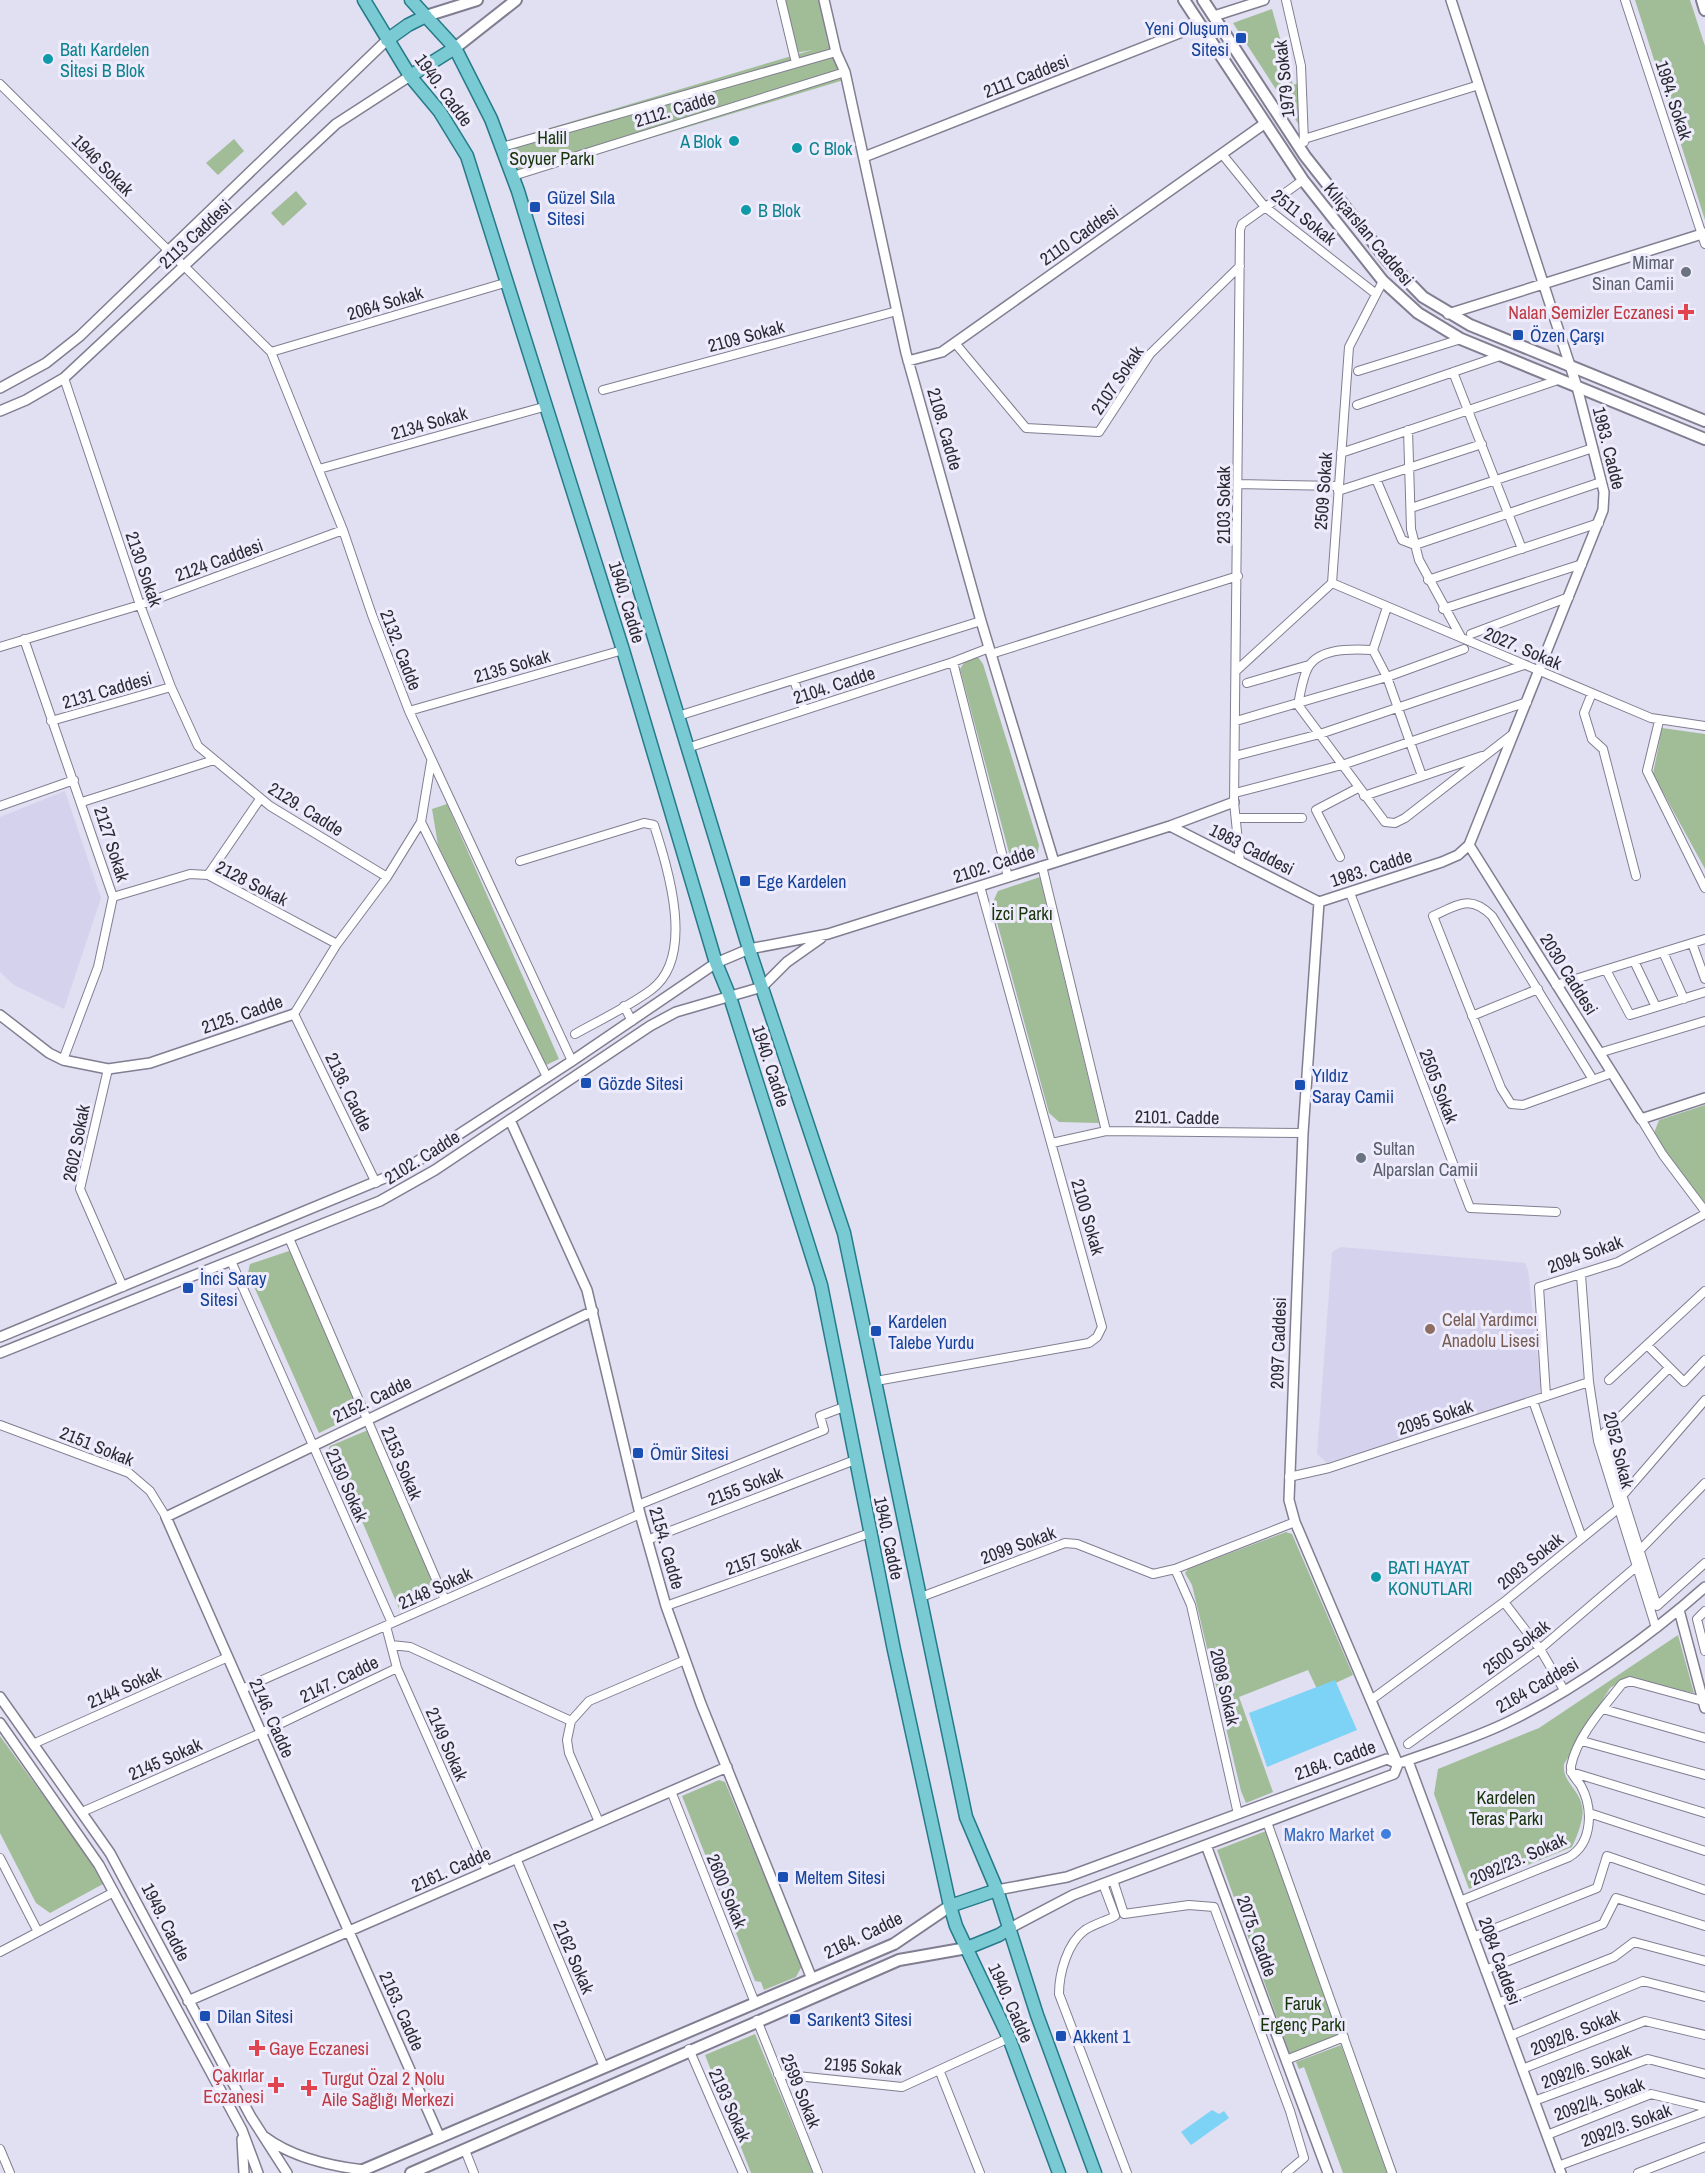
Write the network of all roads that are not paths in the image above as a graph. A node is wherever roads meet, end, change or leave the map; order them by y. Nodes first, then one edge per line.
1 (364, 0) edge
2 (411, 0) edge
3 (477, 0) edge
4 (516, 0) edge
5 (781, 0) edge
6 (824, 0) edge
7 (1184, 0) edge
8 (1203, 0) edge
9 (1264, 0) edge
10 (1286, 0) edge
11 (1451, 0) edge
12 (1625, 0) edge
13 (1702, 0) edge
14 (1705, 10) edge
15 (426, 16) junction
16 (1214, 16) junction
17 (1200, 25) junction
18 (387, 40) junction
19 (455, 48) junction
20 (836, 52) junction
21 (796, 63) junction
22 (845, 72) junction
23 (410, 76) junction
24 (0, 84) edge
25 (1479, 85) junction
26 (1264, 124) junction
27 (1304, 139) junction
28 (502, 147) junction
29 (1222, 154) junction
30 (1305, 156) junction
31 (864, 157) junction
32 (513, 176) junction
33 (1303, 180) junction
34 (1265, 207) junction
35 (1704, 237) edge
36 (168, 251) junction
37 (1240, 266) junction
38 (184, 267) junction
39 (1383, 281) junction
40 (508, 282) junction
41 (1544, 284) junction
42 (1376, 294) junction
43 (897, 310) junction
44 (1448, 314) junction
45 (1461, 339) junction
46 (955, 343) junction
47 (271, 352) junction
48 (1500, 356) junction
49 (908, 361) junction
50 (1570, 369) junction
51 (1358, 371) dead end
52 (1453, 372) junction
53 (64, 378) junction
54 (1558, 380) junction
55 (1577, 387) junction
56 (0, 388) edge
57 (603, 390) dead end
58 (1357, 405) dead end
59 (547, 406) junction
60 (1469, 409) junction
61 (0, 411) edge
62 (1705, 422) edge
63 (1408, 430) junction
64 (1705, 439) edge
65 (1482, 444) junction
66 (1593, 448) junction
67 (1341, 453) junction
68 (1411, 467) junction
69 (319, 469) junction
70 (1376, 479) junction
71 (1496, 480) junction
72 (1601, 482) junction
73 (1238, 484) junction
74 (1339, 489) junction
75 (1411, 508) junction
76 (1508, 513) junction
77 (1599, 523) junction
78 (343, 530) junction
79 (1415, 545) junction
80 (1522, 549) junction
81 (1582, 564) junction
82 (1238, 576) junction
83 (1428, 580) junction
84 (1332, 584) junction
85 (1569, 597) junction
86 (140, 605) junction
87 (1387, 607) junction
88 (1443, 609) junction
89 (981, 621) junction
90 (1471, 634) dead end
91 (1462, 638) junction
92 (24, 639) junction
93 (0, 647) edge
94 (1464, 649) dead end
95 (623, 650) junction
96 (1373, 650) junction
97 (990, 651) junction
98 (953, 662) junction
99 (1310, 665) junction
100 (1524, 665) junction
101 (1237, 670) junction
102 (1539, 671) junction
103 (1388, 677) junction
104 (794, 680) junction
105 (1247, 684) dead end
106 (171, 687) junction
107 (1592, 693) junction
108 (1527, 702) junction
109 (1298, 705) junction
110 (1399, 709) junction
111 (804, 710) junction
112 (409, 711) junction
113 (678, 716) junction
114 (51, 721) junction
115 (1236, 721) junction
116 (1659, 721) junction
117 (1705, 726) edge
118 (1514, 733) junction
119 (1320, 734) junction
120 (1410, 743) junction
121 (687, 748) junction
122 (1490, 754) junction
123 (1235, 756) junction
124 (214, 760) junction
125 (431, 762) junction
126 (1342, 765) junction
127 (1422, 776) junction
128 (74, 780) junction
129 (1358, 788) junction
130 (1364, 796) junction
131 (1235, 797) junction
132 (260, 799) junction
133 (82, 802) junction
134 (0, 806) edge
135 (1236, 818) junction
136 (1302, 818) dead end
137 (421, 822) junction
138 (1170, 826) junction
139 (1469, 845) junction
140 (1340, 857) dead end
141 (520, 861) dead end
142 (1054, 862) junction
143 (1240, 862) junction
144 (1042, 866) junction
145 (208, 874) junction
146 (1636, 876) dead end
147 (387, 877) junction
148 (1008, 877) junction
149 (980, 886) junction
150 (1705, 888) edge
151 (1350, 892) junction
152 (113, 897) junction
153 (1319, 902) junction
154 (828, 934) junction
155 (1705, 939) edge
156 (1692, 943) junction
157 (337, 944) junction
158 (749, 949) junction
159 (1663, 952) junction
160 (1634, 961) junction
161 (716, 963) junction
162 (1606, 970) junction
163 (1705, 979) edge
164 (1556, 985) junction
165 (762, 987) junction
166 (1538, 989) junction
167 (1705, 992) edge
168 (730, 997) junction
169 (1684, 999) junction
170 (624, 1006) junction
171 (1656, 1007) junction
172 (294, 1014) junction
173 (0, 1015) edge
174 (1473, 1016) junction
175 (632, 1021) junction
176 (1705, 1021) edge
177 (575, 1034) dead end
178 (1599, 1053) junction
179 (63, 1060) junction
180 (572, 1061) junction
181 (108, 1069) junction
182 (1611, 1073) junction
183 (547, 1077) junction
184 (1592, 1078) junction
185 (1705, 1098) edge
186 (1641, 1119) junction
187 (510, 1120) junction
188 (1106, 1131) junction
189 (1303, 1133) junction
190 (1052, 1143) junction
191 (376, 1183) junction
192 (1556, 1212) dead end
193 (1705, 1212) edge
194 (289, 1238) junction
195 (231, 1261) junction
196 (1581, 1275) junction
197 (123, 1287) junction
198 (1705, 1291) edge
199 (593, 1311) junction
200 (0, 1337) edge
201 (1647, 1345) junction
202 (0, 1353) edge
203 (1705, 1360) edge
204 (1670, 1368) junction
205 (1609, 1380) dead end
206 (876, 1381) junction
207 (1589, 1382) junction
208 (1546, 1396) junction
209 (1533, 1401) junction
210 (1705, 1401) edge
211 (844, 1407) junction
212 (367, 1420) junction
213 (0, 1425) edge
214 (313, 1446) junction
215 (855, 1460) junction
216 (1289, 1477) junction
217 (1705, 1483) edge
218 (1623, 1495) junction
219 (1619, 1508) junction
220 (639, 1509) junction
221 (166, 1517) junction
222 (1294, 1522) junction
223 (870, 1533) junction
224 (1582, 1538) junction
225 (646, 1540) junction
226 (1639, 1551) junction
227 (1705, 1563) edge
228 (1637, 1566) junction
229 (1175, 1569) junction
230 (1705, 1587) edge
231 (921, 1597) junction
232 (445, 1600) junction
233 (1504, 1602) junction
234 (666, 1606) junction
235 (1679, 1611) junction
236 (1705, 1611) edge
237 (389, 1624) junction
238 (1656, 1628) junction
239 (391, 1646) junction
240 (1540, 1649) junction
241 (1705, 1652) edge
242 (228, 1657) junction
243 (685, 1660) junction
244 (397, 1668) junction
245 (242, 1689) junction
246 (1564, 1690) junction
247 (0, 1697) edge
248 (1371, 1700) junction
249 (1704, 1705) edge
250 (1603, 1709) junction
251 (571, 1721) junction
252 (0, 1723) edge
253 (261, 1733) junction
254 (1705, 1738) edge
255 (1582, 1741) junction
256 (33, 1744) junction
257 (1408, 1744) dead end
258 (1403, 1762) junction
259 (726, 1767) junction
260 (1571, 1772) junction
261 (1705, 1775) edge
262 (671, 1791) junction
263 (82, 1812) junction
264 (1589, 1813) junction
265 (1705, 1813) edge
266 (1239, 1814) junction
267 (70, 1821) junction
268 (599, 1822) junction
269 (1268, 1822) junction
270 (1206, 1845) junction
271 (1705, 1851) edge
272 (0, 1858) edge
273 (516, 1858) junction
274 (487, 1871) junction
275 (1113, 1880) junction
276 (1103, 1884) junction
277 (997, 1890) junction
278 (1705, 1890) edge
279 (114, 1892) junction
280 (1460, 1901) junction
281 (950, 1906) junction
282 (1120, 1915) junction
283 (1705, 1926) edge
284 (1010, 1928) junction
285 (37, 1930) junction
286 (348, 1931) junction
287 (1473, 1937) junction
288 (967, 1948) junction
289 (0, 1952) edge
290 (1705, 1961) edge
291 (1485, 1970) junction
292 (812, 1979) junction
293 (1705, 1997) edge
294 (188, 2001) junction
295 (755, 2003) junction
296 (1498, 2003) junction
297 (757, 2020) junction
298 (1705, 2035) edge
299 (1510, 2036) junction
300 (1344, 2037) junction
301 (1009, 2038) junction
302 (689, 2049) junction
303 (1286, 2060) junction
304 (604, 2067) junction
305 (1522, 2069) junction
306 (940, 2072) junction
307 (778, 2074) junction
308 (1705, 2074) edge
309 (1534, 2101) junction
310 (1705, 2109) edge
311 (242, 2130) junction
312 (260, 2133) junction
313 (1547, 2135) junction
314 (440, 2138) junction
315 (1705, 2147) edge
316 (0, 2149) edge
317 (465, 2150) junction
318 (1560, 2170) edge
319 (360, 2172) edge
320 (10, 2173) edge
321 (244, 2173) edge
322 (258, 2173) edge
323 (287, 2173) edge
324 (411, 2173) edge
325 (474, 2173) edge
326 (743, 2173) edge
327 (818, 2173) edge
328 (980, 2173) edge
329 (1059, 2173) edge
330 (1095, 2173) edge
331 (1126, 2173) edge
332 (1286, 2173) edge
333 (1328, 2173) edge
334 (1392, 2173) edge
335 (1638, 2173) edge

1 - 18 main road, 1940. Cadde
2 - 15 main road, 1940. Cadde
3 - 15 main road
4 - 19 main road
5 - 21 street
6 - 20 street, 2108. Cadde
7 - 17 main road, Kılıçarslan Caddesi
8 - 16 main road, Kılıçarslan Caddesi
9 - 16 street
10 - 27 street, 1979 Sokak
11 - 25 street, 1983. Cadde
12 - 35 street, 1984. Sokak
13 - 14 main road
15 - 18 main road
15 - 19 main road, 1940. Cadde
16 - 17 main road
16 - 30 main road, Kılıçarslan Caddesi
17 - 26 main road, Kılıçarslan Caddesi
17 - 31 street, 2111 Caddesi
18 - 23 main road, 1940. Cadde
18 - 36 street, 2113 Caddesi
19 - 23 main road
19 - 28 main road, 1940. Cadde
20 - 21 street, 2112. Cadde
20 - 22 street, 2108. Cadde
21 - 28 street, 2112. Cadde
22 - 31 street, 2108. Cadde
22 - 32 street, 2112. Cadde
23 - 38 street, 2113 Caddesi
23 - 40 main road, 1940. Cadde
24 - 36 street, 1946 Sokak
25 - 27 street
25 - 41 street, 1983. Cadde
26 - 29 street, 2110 Caddesi
26 - 33 main road, Kılıçarslan Caddesi
27 - 30 street, 1979 Sokak
28 - 32 main road, 1940. Cadde
29 - 34 street, 2511 Sokak
29 - 46 street, 2110 Caddesi
30 - 44 main road, Kılıçarslan Caddesi
31 - 43 street, 2108. Cadde
32 - 113 main road, 1940. Cadde
33 - 34 street, 2103 Sokak
33 - 39 main road, Kılıçarslan Caddesi
34 - 37 street, 2103 Sokak
34 - 42 street, 2511 Sokak
35 - 41 street
36 - 38 street, 1946 Sokak
36 - 56 street, 2113 Caddesi
37 - 46 street, 2107 Sokak
37 - 73 street, 2103 Sokak
38 - 47 street, 2132. Cadde
38 - 53 street, 2113 Caddesi
39 - 42 street, 2509 Sokak
39 - 45 main road, Kılıçarslan Caddesi
40 - 47 street, 2064 Sokak
40 - 59 main road, 1940. Cadde
41 - 44 street
41 - 50 street, 1983. Cadde
42 - 67 street, 2509 Sokak
43 - 49 street, 2108. Cadde
43 - 57 street, 2109 Sokak
44 - 50 main road, Kılıçarslan Caddesi
45 - 48 main road, Kılıçarslan Caddesi
45 - 51 street
46 - 49 street, 2110 Caddesi
47 - 69 street, 2132. Cadde
48 - 52 street
48 - 54 main road, Kılıçarslan Caddesi
49 - 89 street, 2108. Cadde
50 - 55 street, 1983. Cadde
50 - 62 main road, Kılıçarslan Caddesi
52 - 58 street
52 - 60 street
53 - 61 street, 2113 Caddesi
53 - 86 street, 2130 Sokak
54 - 55 main road, Kılıçarslan Caddesi
54 - 60 street
55 - 64 main road, Kılıçarslan Caddesi
55 - 66 street, 1983. Cadde
59 - 69 street, 2134 Sokak
59 - 95 main road, 1940. Cadde
60 - 63 street
60 - 65 street
63 - 67 street
63 - 68 street
65 - 68 street
65 - 71 street
66 - 71 street
66 - 72 street, 1983. Cadde
67 - 74 street, 2509 Sokak
68 - 70 street
68 - 75 street
69 - 78 street, 2132. Cadde
70 - 74 street
70 - 79 street
71 - 75 street
71 - 76 street
72 - 76 street
72 - 77 street, 1983. Cadde
73 - 74 street
73 - 82 street, 2103 Sokak
74 - 84 street, 2509 Sokak
75 - 79 street
76 - 79 street
76 - 80 street
77 - 80 street
77 - 81 street, 1983. Cadde
78 - 86 street, 2124 Caddesi
78 - 112 street, 2132. Cadde
79 - 83 street
80 - 83 street
81 - 85 street, 1983. Cadde
81 - 88 street
82 - 97 street, 2104. Cadde
82 - 101 street, 2103 Sokak
83 - 88 street
84 - 87 street, 2027. Sokak
84 - 101 street
85 - 90 street
85 - 102 street, 1983. Cadde
86 - 92 street, 2124 Caddesi
86 - 106 street, 2130 Sokak
87 - 91 street, 2027. Sokak
87 - 96 street
88 - 91 street
89 - 97 street, 2108. Cadde
89 - 104 street, 2104. Cadde
91 - 100 street, 2027. Sokak
92 - 93 street, 2124 Caddesi
92 - 114 street, 2127 Sokak
94 - 103 street
95 - 112 street, 2135 Sokak
95 - 161 main road, 1940. Cadde
96 - 99 street
96 - 103 street
97 - 98 street, 2104. Cadde
97 - 142 street, 2108. Cadde
98 - 111 street, 2104. Cadde
98 - 148 street
99 - 105 street
99 - 109 street
100 - 102 street, 2027. Sokak
100 - 110 street
101 - 115 street, 2103 Sokak
102 - 107 street, 2027. Sokak
102 - 108 street, 1983. Cadde
103 - 109 street
103 - 110 street
104 - 111 street
104 - 113 street, 2104. Cadde
106 - 114 street, 2131 Caddesi
106 - 124 street, 2130 Sokak
107 - 116 street, 2027. Sokak
107 - 146 street
108 - 118 street, 1983. Cadde
108 - 120 street
109 - 115 street
109 - 119 street
110 - 119 street
110 - 120 street
111 - 121 street, 2104. Cadde
112 - 125 street, 2132. Cadde
113 - 121 main road, 1940. Cadde
114 - 128 street, 2127 Sokak
115 - 123 street, 2103 Sokak
116 - 117 street, 2027. Sokak
116 - 150 street
118 - 122 street
118 - 139 street, 1983. Cadde
119 - 123 street
119 - 126 street
120 - 126 street
120 - 127 street
121 - 158 main road, 1940. Cadde
122 - 127 street
122 - 130 street
123 - 131 street, 2103 Sokak
124 - 132 street, 2129. Cadde
124 - 133 street
125 - 137 street, 2125. Cadde
125 - 180 street, 2132. Cadde
126 - 129 street
126 - 131 street
127 - 130 street
128 - 133 street, 2127 Sokak
128 - 134 street
129 - 130 street
129 - 140 street
131 - 135 street, 2103 Sokak
131 - 138 street, 2102. Cadde
132 - 145 street
132 - 147 street, 2129. Cadde
133 - 152 street, 2127 Sokak
135 - 136 street
135 - 143 street, 2103 Sokak
137 - 147 street, 2125. Cadde
137 - 183 street
138 - 142 street, 2102. Cadde
138 - 143 street, 1983 Caddesi
139 - 151 street, 1983. Cadde
139 - 164 street, 2030 Caddesi
141 - 170 street
142 - 144 street, 2102. Cadde
143 - 153 street, 1983 Caddesi
144 - 148 street, 2102. Cadde
144 - 188 street
145 - 152 street, 2128 Sokak
145 - 157 street, 2128 Sokak
147 - 157 street, 2125. Cadde
148 - 149 street, 2102. Cadde
149 - 154 street, 2102. Cadde
149 - 190 street, 2100 Sokak
151 - 153 street, 1983. Cadde
151 - 192 street, 2505 Sokak
152 - 179 street, 2127 Sokak
153 - 189 street, 2097 Caddesi
154 - 158 street, 2102. Cadde
154 - 165 street, 2102. Cadde
155 - 156 street
156 - 159 street
156 - 163 street
157 - 172 street, 2125. Cadde
158 - 161 street, 2102. Cadde
158 - 165 main road, 1940. Cadde
159 - 160 street
159 - 169 street
160 - 162 street
160 - 171 street
161 - 168 main road, 1940. Cadde
161 - 175 street, 2102. Cadde
162 - 164 street
162 - 171 street
164 - 178 street, 2030 Caddesi
165 - 168 street, 2102. Cadde
165 - 206 main road, 1940. Cadde
166 - 174 street
166 - 174 street
166 - 184 street
167 - 169 street
168 - 187 street, 2102. Cadde
168 - 211 main road, 1940. Cadde
169 - 171 street
170 - 175 street
170 - 177 street
172 - 181 street, 2125. Cadde
172 - 191 street, 2136. Cadde
173 - 179 street, 2125. Cadde
174 - 184 street
175 - 180 street, 2102. Cadde
176 - 178 street
178 - 182 street, 2030 Caddesi
179 - 181 street, 2125. Cadde
180 - 183 street, 2102. Cadde
181 - 197 street, 2602 Sokak
182 - 184 street
182 - 186 street, 2030 Caddesi
183 - 191 street, 2102. Cadde
185 - 186 street
186 - 193 street
187 - 194 street, 2102. Cadde
187 - 199 street, 2154. Cadde
188 - 189 street, 2101. Cadde
188 - 190 street, 2101. Cadde
189 - 216 street, 2097 Caddesi
190 - 206 street, 2100 Sokak
191 - 197 street, 2102. Cadde
193 - 196 street, 2094 Sokak
194 - 195 street, 2102. Cadde
194 - 212 street, 2153 Sokak
195 - 202 street, 2102. Cadde
195 - 214 street, 2150 Sokak
196 - 207 street, 2052 Sokak
196 - 208 street, 2094 Sokak
197 - 200 street, 2102. Cadde
198 - 201 street
199 - 212 street, 2152. Cadde
199 - 220 street, 2154. Cadde
201 - 204 street
201 - 205 street
203 - 204 street
204 - 218 street
206 - 231 main road, 1940. Cadde
207 - 208 street, 2095 Sokak
207 - 219 street, 2052 Sokak
208 - 209 street, 2095 Sokak
209 - 216 street, 2095 Sokak
209 - 224 street
210 - 218 street
211 - 215 main road, 1940. Cadde
211 - 220 street, 2148 Sokak
212 - 214 street, 2152. Cadde
212 - 232 street, 2153 Sokak
213 - 221 street, 2151 Sokak
214 - 221 street, 2152. Cadde
214 - 237 street, 2150 Sokak
215 - 223 main road, 1940. Cadde
215 - 225 street, 2155 Sokak
216 - 222 street, 2097 Caddesi
217 - 226 street
218 - 226 street
219 - 224 street, 2093 Sokak
219 - 228 street, 2052 Sokak
220 - 225 street, 2154. Cadde
220 - 232 street, 2148 Sokak
221 - 242 street, 2146. Cadde
222 - 229 street, 2099 Sokak
222 - 248 street, 2097 Caddesi
223 - 234 street, 2157 Sokak
223 - 281 main road, 1940. Cadde
224 - 233 street, 2093 Sokak
225 - 234 street, 2154. Cadde
226 - 227 street
228 - 238 street, 2052 Sokak
228 - 240 street, 2500 Sokak
229 - 231 street, 2099 Sokak
229 - 266 street, 2098 Sokak
230 - 235 street, 2164 Caddesi
231 - 277 main road, 1940. Cadde
232 - 237 street, 2148 Sokak
233 - 240 street
233 - 248 street, 2093 Sokak
234 - 243 street, 2154. Cadde
235 - 238 street, 2164 Caddesi
235 - 249 street
236 - 241 street
237 - 239 street, 2149 Sokak
237 - 245 street, 2148 Sokak
238 - 246 street, 2164 Caddesi
239 - 244 street, 2149 Sokak
239 - 251 street
240 - 246 street
240 - 257 street, 2500 Sokak
242 - 245 street, 2146. Cadde
242 - 256 street, 2144 Sokak
243 - 251 street
243 - 259 street, 2154. Cadde
244 - 253 street, 2147. Cadde
244 - 274 street, 2149 Sokak
245 - 253 street, 2146. Cadde
246 - 258 street, 2164 Caddesi
247 - 256 street, 1949. Cadde
248 - 258 street, 2097 Caddesi
249 - 250 street
250 - 254 street
250 - 255 street
251 - 268 street
252 - 267 street, 1949. Cadde
253 - 263 street, 2145 Sokak
253 - 286 street, 2146. Cadde
255 - 260 street
255 - 261 street
256 - 263 street, 1949. Cadde
258 - 266 street, 2164. Cadde
258 - 269 street, 2164. Cadde
258 - 280 street, 2084 Caddesi
259 - 262 street, 2161. Cadde
259 - 292 street, 2154. Cadde
260 - 264 street
260 - 265 street
262 - 268 street, 2161. Cadde
262 - 295 street, 2600 Sokak
263 - 267 street
263 - 294 street, 1949. Cadde
264 - 271 street
264 - 280 street, 2092/23. Sokak
266 - 277 street, 2164. Cadde
267 - 279 street, 1949. Cadde
268 - 273 street, 2161. Cadde
269 - 270 street, 2164. Cadde
269 - 300 street
270 - 275 street, 2164. Cadde
270 - 303 street, 2075. Cadde
272 - 285 street
273 - 274 street, 2161. Cadde
273 - 304 street, 2162 Sokak
274 - 286 street, 2161. Cadde
275 - 276 street, 2164. Cadde
275 - 282 street
276 - 282 street
276 - 284 street, 2164. Cadde
277 - 281 main road, 2164. Cadde
277 - 284 main road, 1940. Cadde
278 - 287 street
279 - 285 street
279 - 311 street, 1949. Cadde
280 - 287 street, 2084 Caddesi
281 - 288 main road, 1940. Cadde
281 - 292 main road, 2164. Cadde
282 - 331 street
282 - 332 street
283 - 291 street
284 - 288 main road, 2164. Cadde
284 - 330 main road, 1940. Cadde
285 - 289 street
286 - 294 street, 2161. Cadde
286 - 314 street, 2163. Cadde
287 - 291 street, 2084 Caddesi
288 - 297 main road, 2164. Cadde
288 - 301 main road, 1940. Cadde
290 - 296 street
291 - 296 street, 2084 Caddesi
292 - 295 main road, 2164. Cadde
293 - 299 street
294 - 312 street, 1949. Cadde
295 - 304 main road, 2164. Cadde
296 - 299 street, 2084 Caddesi
297 - 302 main road, 2164. Cadde
297 - 307 street, 2599 Sokak
298 - 305 street, 2092/8. Sokak
299 - 305 street, 2084 Caddesi
300 - 303 street
300 - 334 street
301 - 306 street, 2195 Sokak
301 - 329 main road, 1940. Cadde
302 - 317 main road, 2164. Cadde
302 - 326 street, 2193 Sokak
303 - 333 street, 2075. Cadde
304 - 314 main road, 2164. Cadde
305 - 309 street, 2084 Caddesi
306 - 307 street, 2195 Sokak
306 - 328 street
307 - 327 street, 2599 Sokak
308 - 309 street, 2092/6. Sokak
309 - 313 street, 2084 Caddesi
310 - 313 street, 2092/4. Sokak
310 - 318 street, 2092/3. Sokak
311 - 321 street
311 - 322 street, 1949. Cadde
312 - 319 street
312 - 323 street, 1949. Cadde
313 - 318 street, 2084 Caddesi
314 - 319 main road, 2164. Cadde
315 - 335 street
316 - 320 street
317 - 324 main road, 2164. Cadde
317 - 325 street

